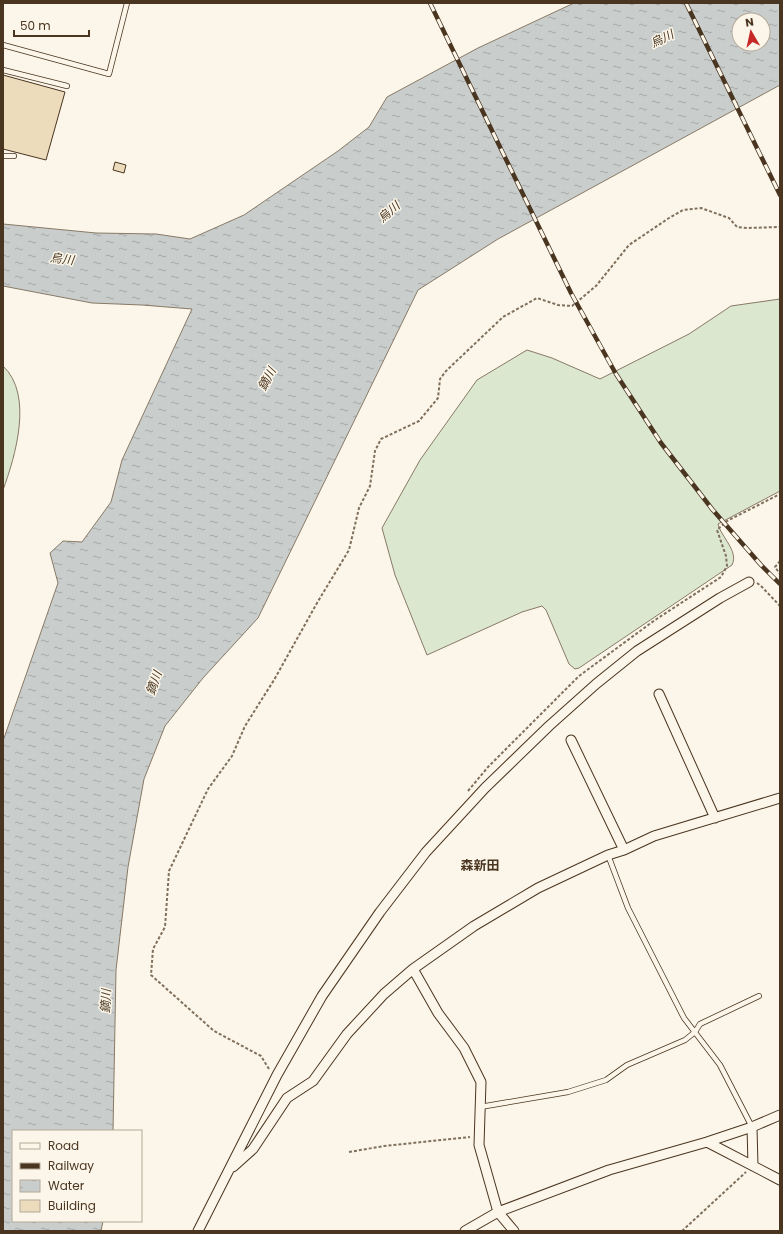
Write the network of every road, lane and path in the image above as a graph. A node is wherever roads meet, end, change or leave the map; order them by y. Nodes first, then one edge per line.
1 (127, 3) edge
2 (3, 45) edge
3 (3, 70) edge
4 (67, 86) dead end
5 (3, 156) edge
6 (14, 156) dead end
7 (780, 226) edge
8 (780, 494) edge
9 (780, 561) edge
10 (780, 574) edge
11 (749, 582) joint
12 (780, 606) edge
13 (659, 694) dead end
14 (571, 740) dead end
15 (464, 796) dead end
16 (780, 798) edge
17 (715, 818) junction
18 (624, 850) junction
19 (608, 855) junction
20 (413, 969) junction
21 (759, 996) dead end
22 (695, 1032) junction
23 (266, 1075) dead end
24 (480, 1107) junction
25 (780, 1115) edge
26 (752, 1127) junction
27 (479, 1136) junction
28 (707, 1142) junction
29 (349, 1152) dead end
30 (753, 1166) junction
31 (231, 1169) junction
32 (780, 1180) edge
33 (498, 1212) junction
34 (198, 1231) edge
35 (465, 1231) edge
36 (514, 1231) edge
37 (682, 1231) edge

1 - 2 lane
3 - 4 lane
5 - 6 lane
7 - 23 path
8 - 15 path
9 - 10 path
11 - 12 path
11 - 31 street
13 - 17 street
14 - 18 street
16 - 17 street
17 - 18 street
18 - 19 street
19 - 20 street
19 - 22 lane
20 - 24 street
20 - 31 street
21 - 22 lane
22 - 24 lane
22 - 26 lane
24 - 27 street
25 - 26 street
26 - 28 street
26 - 30 street
27 - 29 path
27 - 33 street
28 - 30 street
28 - 33 street
30 - 32 street
30 - 37 path
31 - 34 street
33 - 35 street
33 - 36 street

